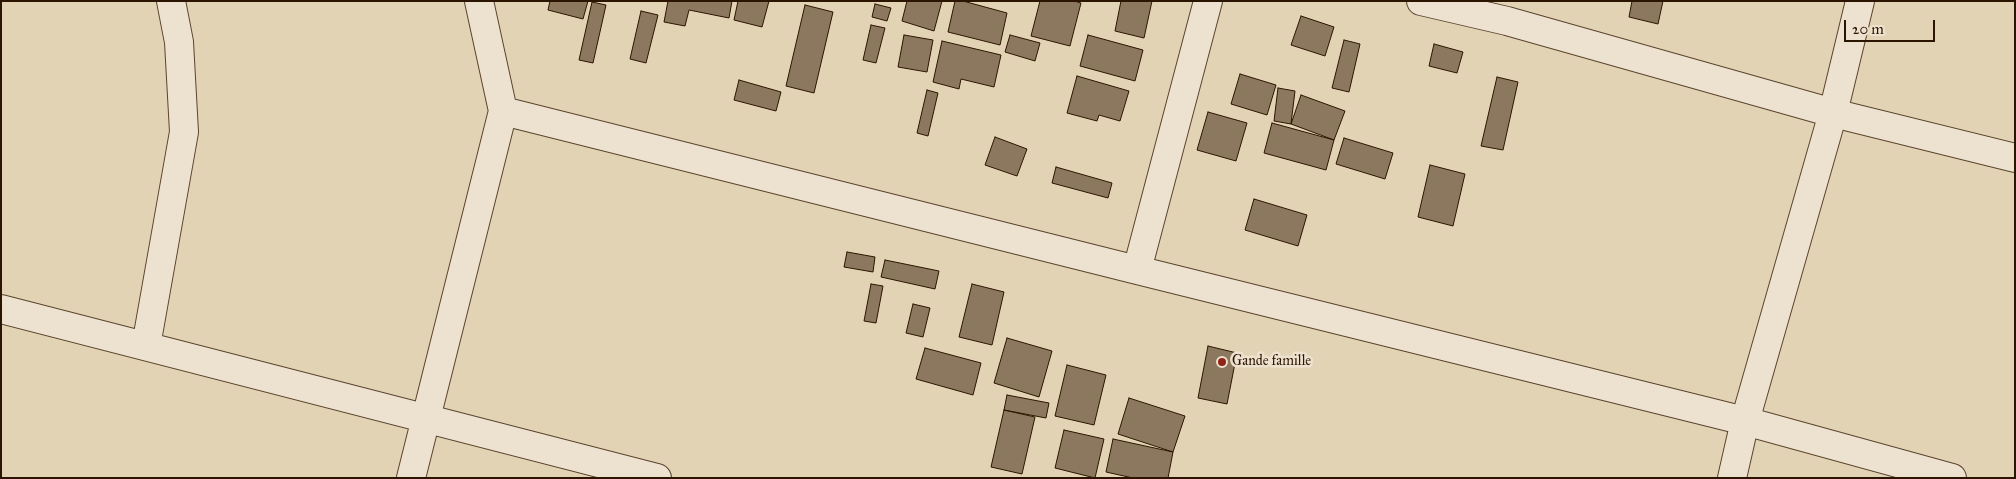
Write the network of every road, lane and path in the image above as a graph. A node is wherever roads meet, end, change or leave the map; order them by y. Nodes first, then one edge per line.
1 (171, 1) edge
2 (478, 1) edge
3 (1208, 1) edge
4 (1421, 1) edge
5 (1860, 1) edge
6 (1509, 11) edge
7 (503, 110) junction
8 (1833, 113) junction
9 (2015, 158) edge
10 (1137, 270) junction
11 (1, 309) edge
12 (146, 346) junction
13 (425, 418) junction
14 (1745, 421) junction
15 (411, 478) edge
16 (657, 478) edge
17 (1732, 478) edge
18 (1952, 478) edge

1 - 12 street
2 - 7 street
3 - 10 street
4 - 6 street
5 - 8 street
6 - 8 street
7 - 10 street
7 - 13 street
8 - 9 street
8 - 14 street
10 - 14 street
11 - 12 street
12 - 13 street
13 - 15 street
13 - 16 street
14 - 17 street
14 - 18 street

